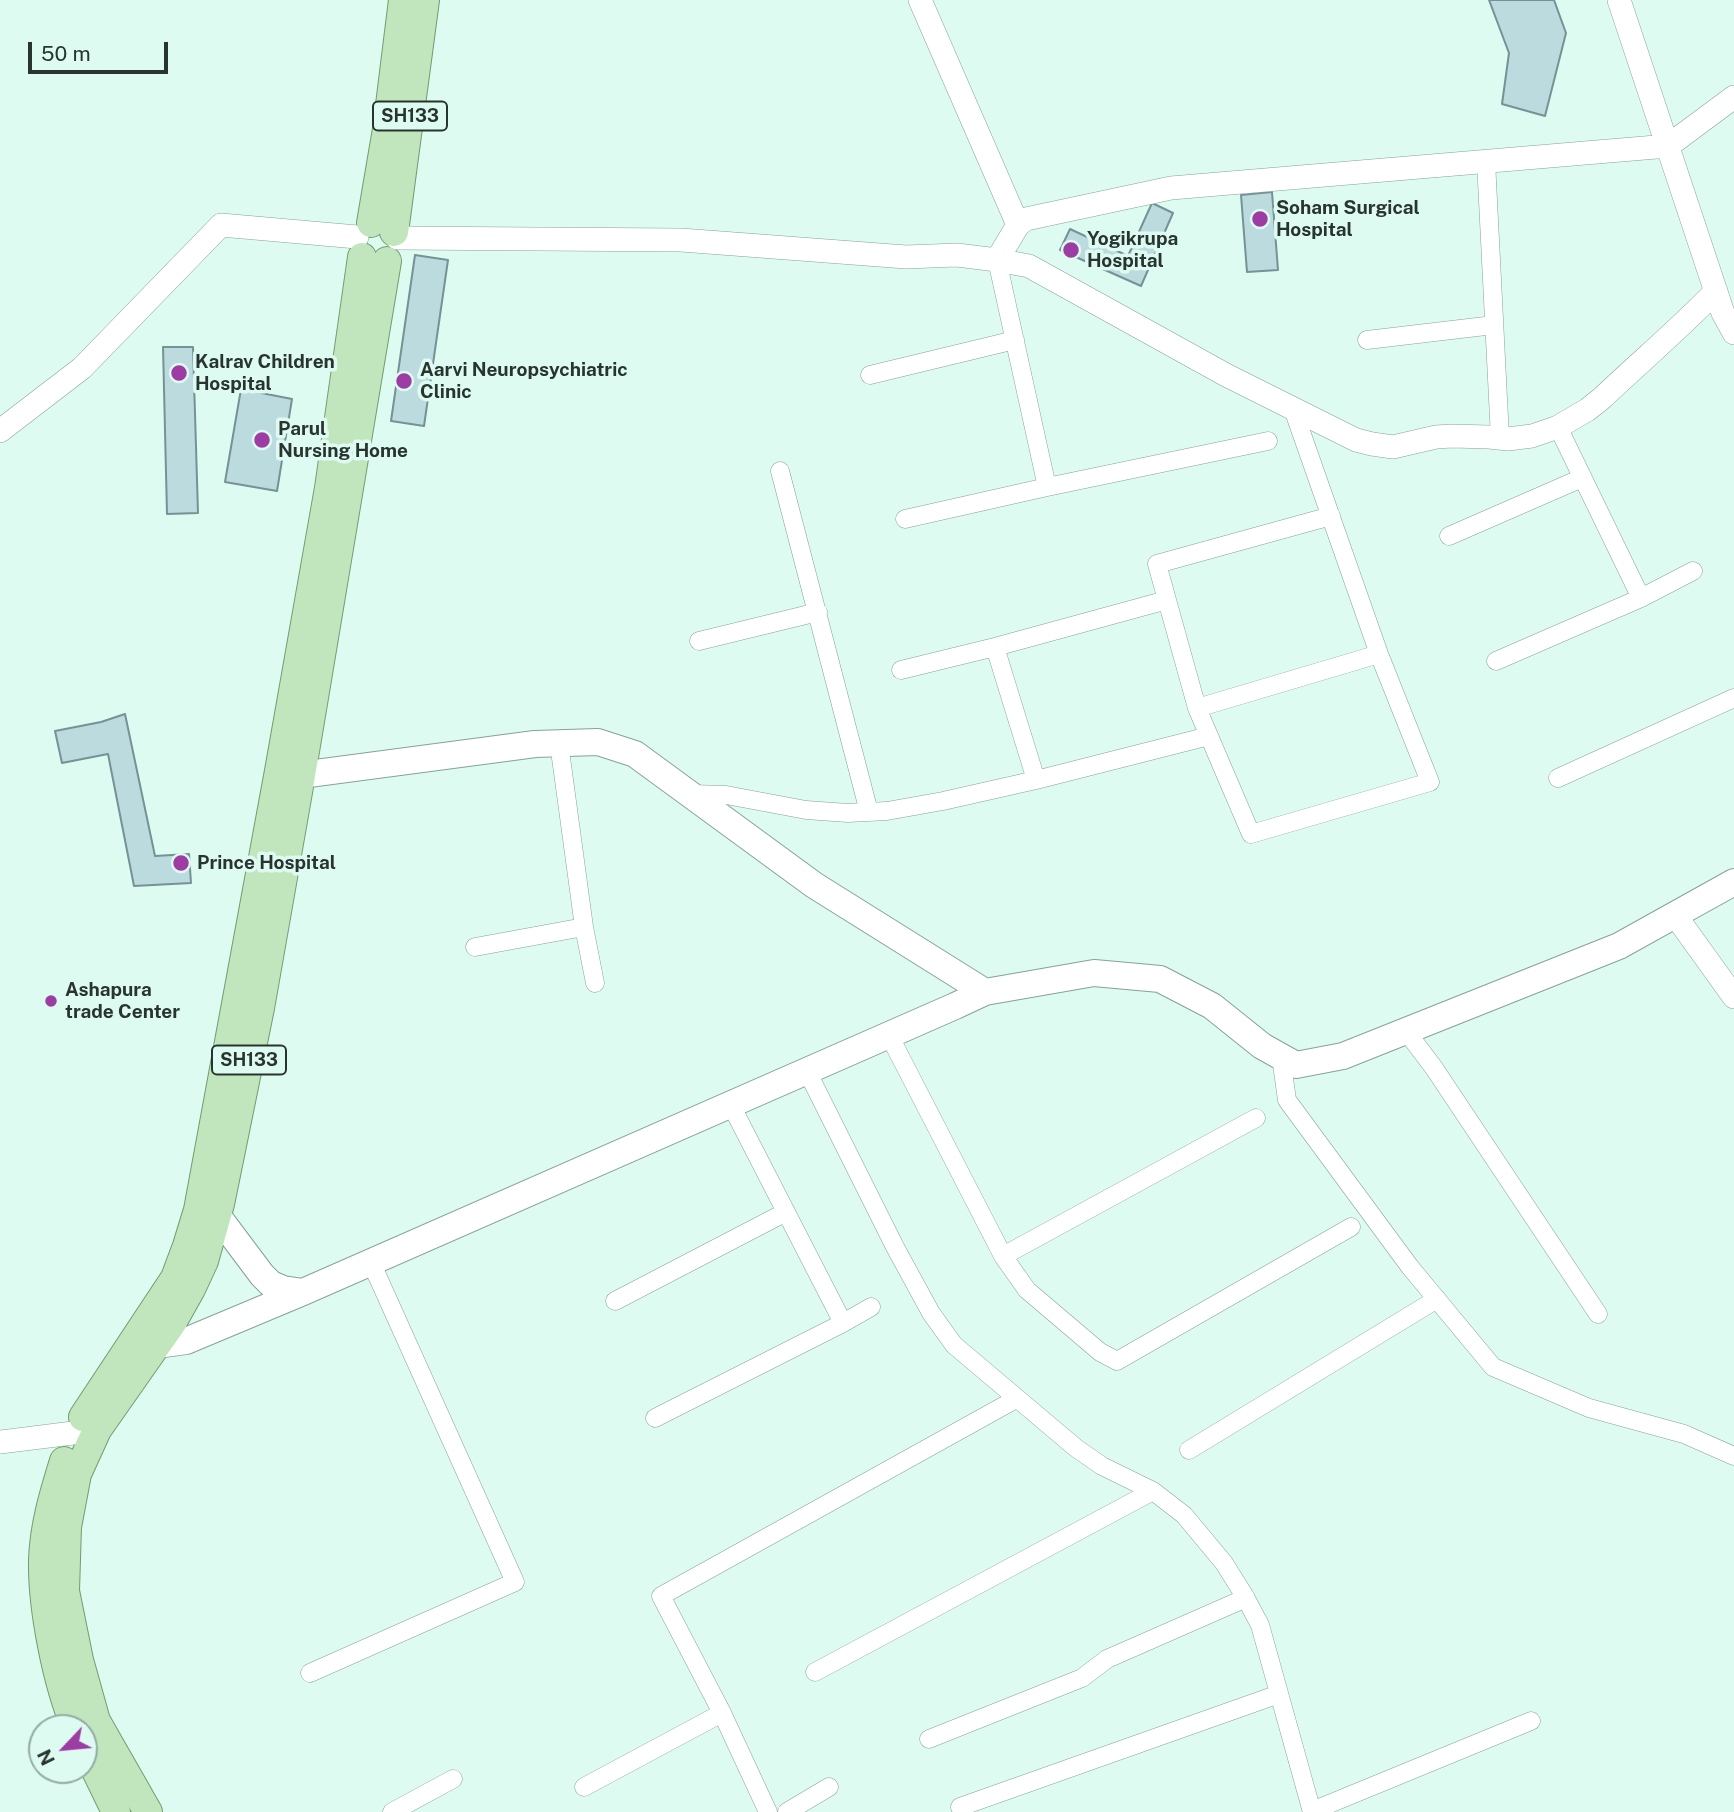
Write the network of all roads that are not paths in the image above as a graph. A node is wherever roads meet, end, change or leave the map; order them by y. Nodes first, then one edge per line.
1 (403, 0) edge
2 (425, 0) edge
3 (920, 0) edge
4 (1619, 0) edge
5 (1734, 97) edge
6 (1668, 146) junction
7 (1486, 161) junction
8 (1018, 225) junction
9 (378, 241) junction
10 (997, 260) junction
11 (1716, 291) junction
12 (1494, 325) junction
13 (1734, 333) edge
14 (1015, 340) junction
15 (1367, 340) dead end
16 (870, 375) dead end
17 (1293, 409) junction
18 (1558, 427) junction
19 (0, 431) edge
20 (1500, 438) junction
21 (1268, 441) dead end
22 (780, 471) dead end
23 (1583, 478) junction
24 (1047, 486) junction
25 (1331, 516) junction
26 (905, 519) dead end
27 (1449, 536) dead end
28 (1693, 571) dead end
29 (1640, 598) junction
30 (1167, 600) junction
31 (818, 612) junction
32 (699, 641) dead end
33 (995, 648) junction
34 (1379, 654) junction
35 (1496, 661) dead end
36 (901, 670) dead end
37 (1734, 698) edge
38 (1197, 708) junction
39 (1209, 736) junction
40 (559, 743) junction
41 (290, 773) junction
42 (1558, 778) dead end
43 (1036, 780) junction
44 (690, 794) junction
45 (869, 812) junction
46 (1734, 882) edge
47 (1675, 915) junction
48 (584, 928) junction
49 (475, 947) dead end
50 (595, 983) dead end
51 (985, 992) junction
52 (1734, 997) edge
53 (1406, 1031) junction
54 (889, 1035) junction
55 (1281, 1057) junction
56 (807, 1071) junction
57 (731, 1105) junction
58 (1256, 1118) dead end
59 (786, 1212) junction
60 (207, 1213) junction
61 (1351, 1227) dead end
62 (1003, 1256) junction
63 (371, 1262) junction
64 (303, 1292) junction
65 (1437, 1299) junction
66 (615, 1301) dead end
67 (872, 1307) dead end
68 (1598, 1314) dead end
69 (843, 1323) junction
70 (144, 1344) junction
71 (1016, 1399) junction
72 (655, 1418) dead end
73 (86, 1431) junction
74 (0, 1442) edge
75 (1189, 1450) dead end
76 (1734, 1456) edge
77 (1153, 1491) junction
78 (1246, 1598) junction
79 (68, 1663) junction
80 (815, 1672) dead end
81 (310, 1673) dead end
82 (1279, 1694) junction
83 (722, 1713) junction
84 (70, 1714) edge
85 (1531, 1721) dead end
86 (929, 1739) dead end
87 (98, 1775) edge
88 (453, 1779) dead end
89 (584, 1787) dead end
90 (829, 1787) dead end
91 (960, 1807) dead end
92 (1312, 1811) edge
93 (116, 1812) edge
94 (148, 1812) edge
95 (392, 1812) edge
96 (768, 1812) edge
97 (787, 1812) edge

1 - 9 main road
2 - 9 main road, SH133
3 - 8 street
4 - 6 street
5 - 6 street
6 - 7 street
6 - 11 street
7 - 8 street
7 - 12 street
8 - 10 street
9 - 10 street
9 - 19 street
9 - 41 main road, SH133
10 - 14 street
10 - 17 street
11 - 13 street
11 - 18 street
12 - 15 street
12 - 20 street
14 - 16 street
14 - 24 street
17 - 20 street
17 - 25 street
18 - 20 street
18 - 23 street
21 - 24 street
22 - 31 street
23 - 27 street
23 - 29 street
24 - 26 street
25 - 30 street
25 - 34 street
28 - 29 street
29 - 35 street
30 - 33 street
30 - 38 street
31 - 32 street
31 - 45 street
33 - 36 street
33 - 43 street
34 - 38 street
34 - 39 street
37 - 42 street
38 - 39 street
39 - 43 street
40 - 41 main road
40 - 44 main road
40 - 48 street
41 - 60 main road, SH133
43 - 45 street
44 - 45 street
44 - 51 main road
46 - 47 main road
47 - 52 street
47 - 53 main road
48 - 49 street
48 - 50 street
51 - 54 main road
51 - 55 main road
53 - 55 main road
53 - 68 street
54 - 56 main road
54 - 62 street
55 - 65 street
56 - 57 main road
56 - 71 street
57 - 59 street
57 - 63 main road
58 - 62 street
59 - 66 street
59 - 69 street
60 - 64 main road
60 - 70 main road, SH133
61 - 62 street
63 - 64 main road
63 - 81 street
64 - 70 main road
65 - 75 street
65 - 76 street
67 - 69 street
69 - 72 street
70 - 73 main road, SH133
71 - 77 street
71 - 83 street
73 - 74 street
73 - 79 main road, SH133
77 - 78 street
77 - 80 street
78 - 82 street
78 - 86 street
79 - 84 main road
79 - 94 main road, SH133
82 - 91 street
82 - 92 street
83 - 89 street
83 - 96 street
85 - 92 street
87 - 93 main road
88 - 95 street
90 - 97 street

